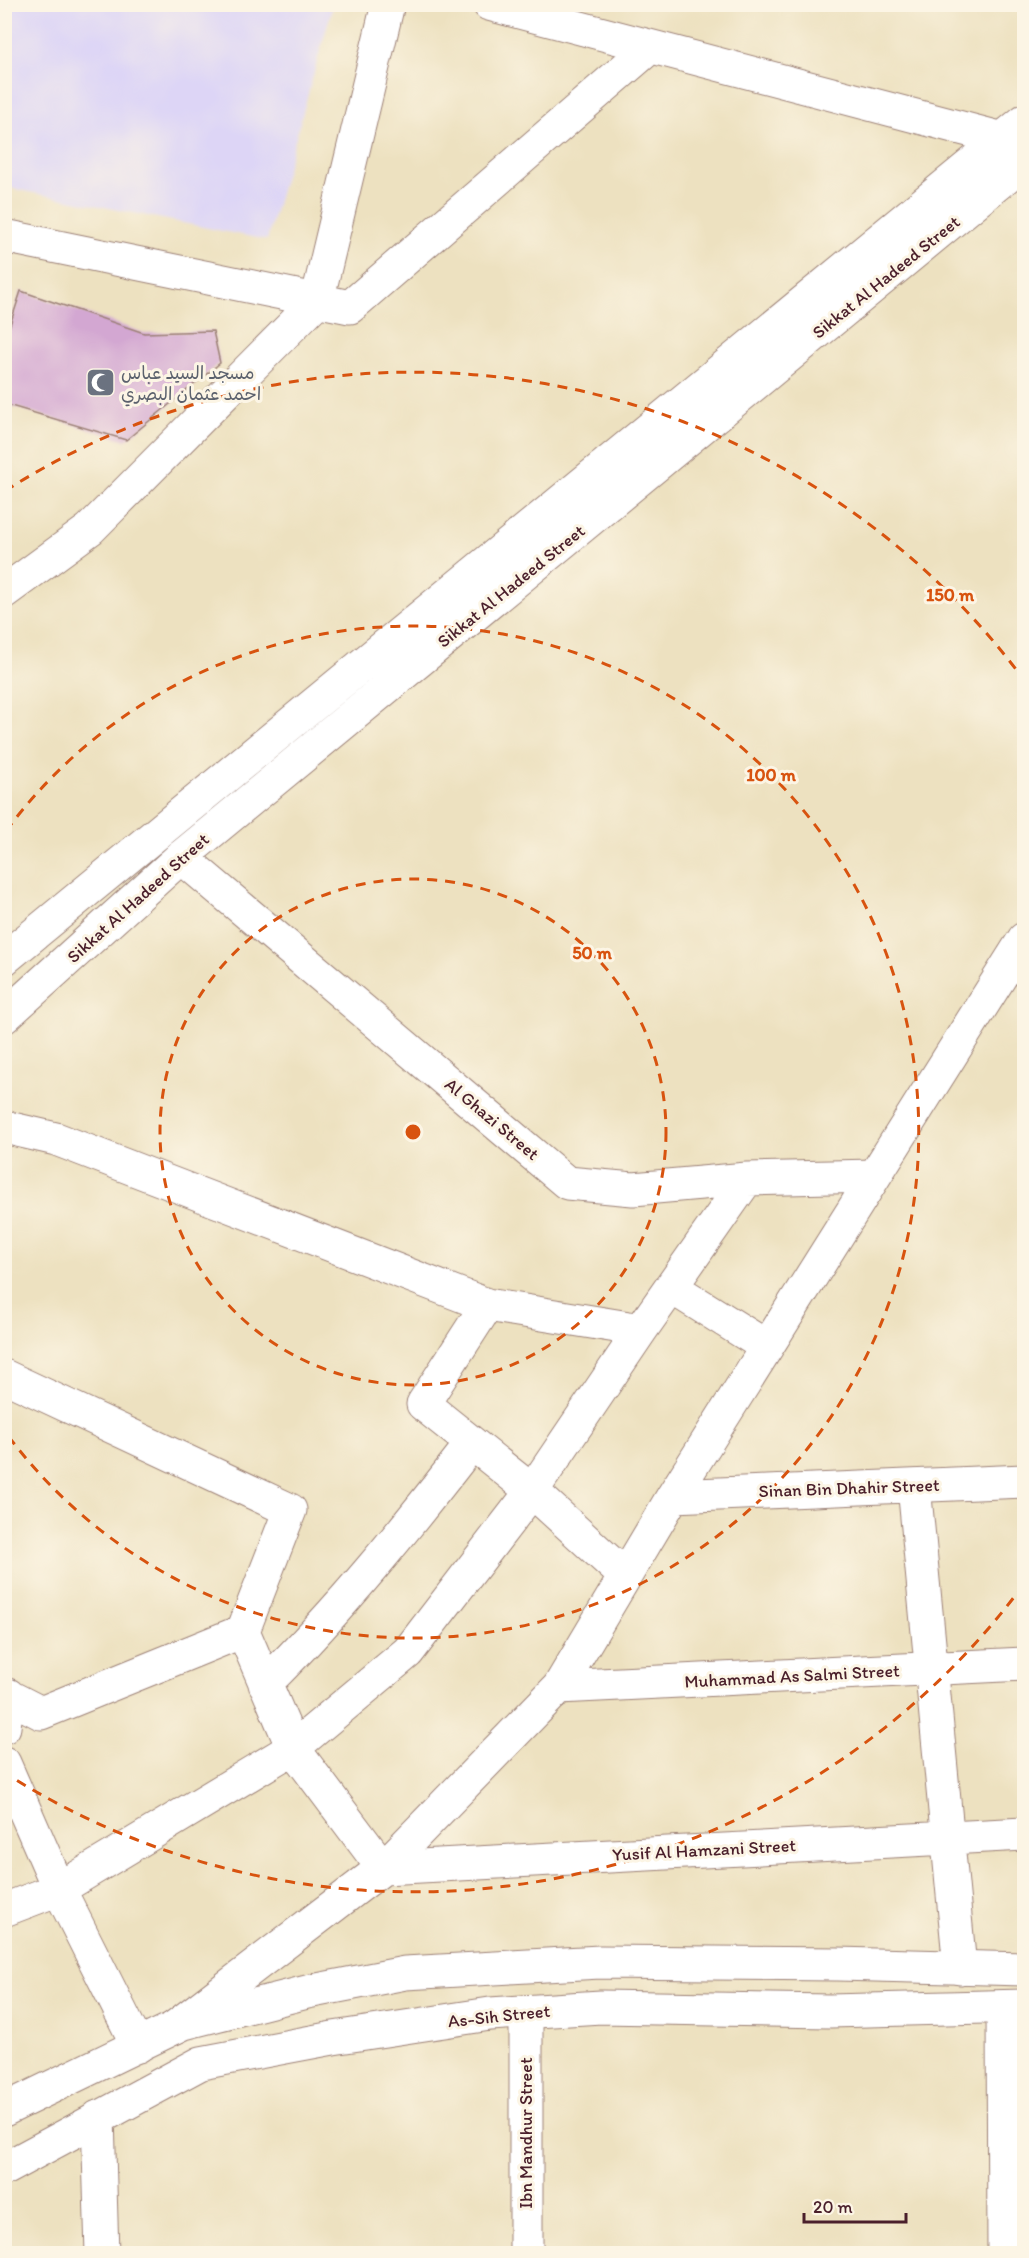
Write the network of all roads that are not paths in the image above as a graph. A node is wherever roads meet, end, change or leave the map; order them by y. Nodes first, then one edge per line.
1 (388, 4) edge
2 (489, 4) edge
3 (650, 48) junction
4 (1017, 141) edge
5 (4, 236) edge
6 (317, 301) junction
7 (4, 592) edge
8 (181, 857) junction
9 (1024, 939) edge
10 (4, 959) edge
11 (4, 1017) edge
12 (4, 1127) edge
13 (874, 1176) junction
14 (747, 1179) junction
15 (671, 1287) junction
16 (487, 1305) junction
17 (640, 1330) junction
18 (767, 1347) junction
19 (4, 1376) edge
20 (472, 1443) junction
21 (1024, 1481) edge
22 (914, 1486) junction
23 (532, 1491) junction
24 (673, 1496) junction
25 (625, 1576) junction
26 (243, 1631) junction
27 (1024, 1664) edge
28 (932, 1669) junction
29 (265, 1683) junction
30 (559, 1687) junction
31 (6, 1694) edge
32 (4, 1727) edge
33 (293, 1748) junction
34 (4, 1763) edge
35 (1024, 1834) edge
36 (948, 1837) junction
37 (383, 1868) junction
38 (59, 1889) junction
39 (4, 1910) edge
40 (960, 1968) junction
41 (1024, 1970) edge
42 (1014, 2006) edge
43 (526, 2012) junction
44 (174, 2028) junction
45 (138, 2046) junction
46 (4, 2110) edge
47 (98, 2116) junction
48 (4, 2169) edge
49 (102, 2253) edge
50 (526, 2253) edge
51 (1004, 2253) edge

1 - 6 street
2 - 3 street
3 - 4 street
3 - 6 street
4 - 8 street, Sikkat Al Hadeed Street
4 - 10 street, Sikkat Al Hadeed Street
5 - 6 street
6 - 7 street
8 - 11 street, Sikkat Al Hadeed Street
8 - 14 street, Al Ghazi Street
9 - 13 street
12 - 16 street
13 - 14 street, Al Ghazi Street
13 - 18 street
14 - 15 street
15 - 17 street
15 - 18 street
16 - 17 street
16 - 20 street
17 - 23 street
18 - 24 street
19 - 26 street
20 - 23 street
20 - 29 street
21 - 22 street, Sinan Bin Dhahir Street
22 - 24 street, Sinan Bin Dhahir Street
22 - 28 street
23 - 25 street
23 - 33 street
24 - 25 street
25 - 30 street
26 - 29 street
26 - 31 street
27 - 28 street, Muhammad As Salmi Street
28 - 30 street, Muhammad As Salmi Street
28 - 36 street
29 - 33 street
30 - 37 street
31 - 32 street
33 - 37 street
33 - 38 street
34 - 38 street
35 - 36 street, Yusif Al Hamzani Street
36 - 37 street, Yusif Al Hamzani Street
36 - 40 street
37 - 44 street
38 - 39 street
38 - 45 street
40 - 41 street
40 - 44 street
42 - 43 street, As-Sih Street
42 - 51 street
43 - 47 street, As-Sih Street
43 - 50 street, Ibn Mandhur Street
44 - 45 street
45 - 46 street
47 - 48 street, As-Sih Street
47 - 49 street

